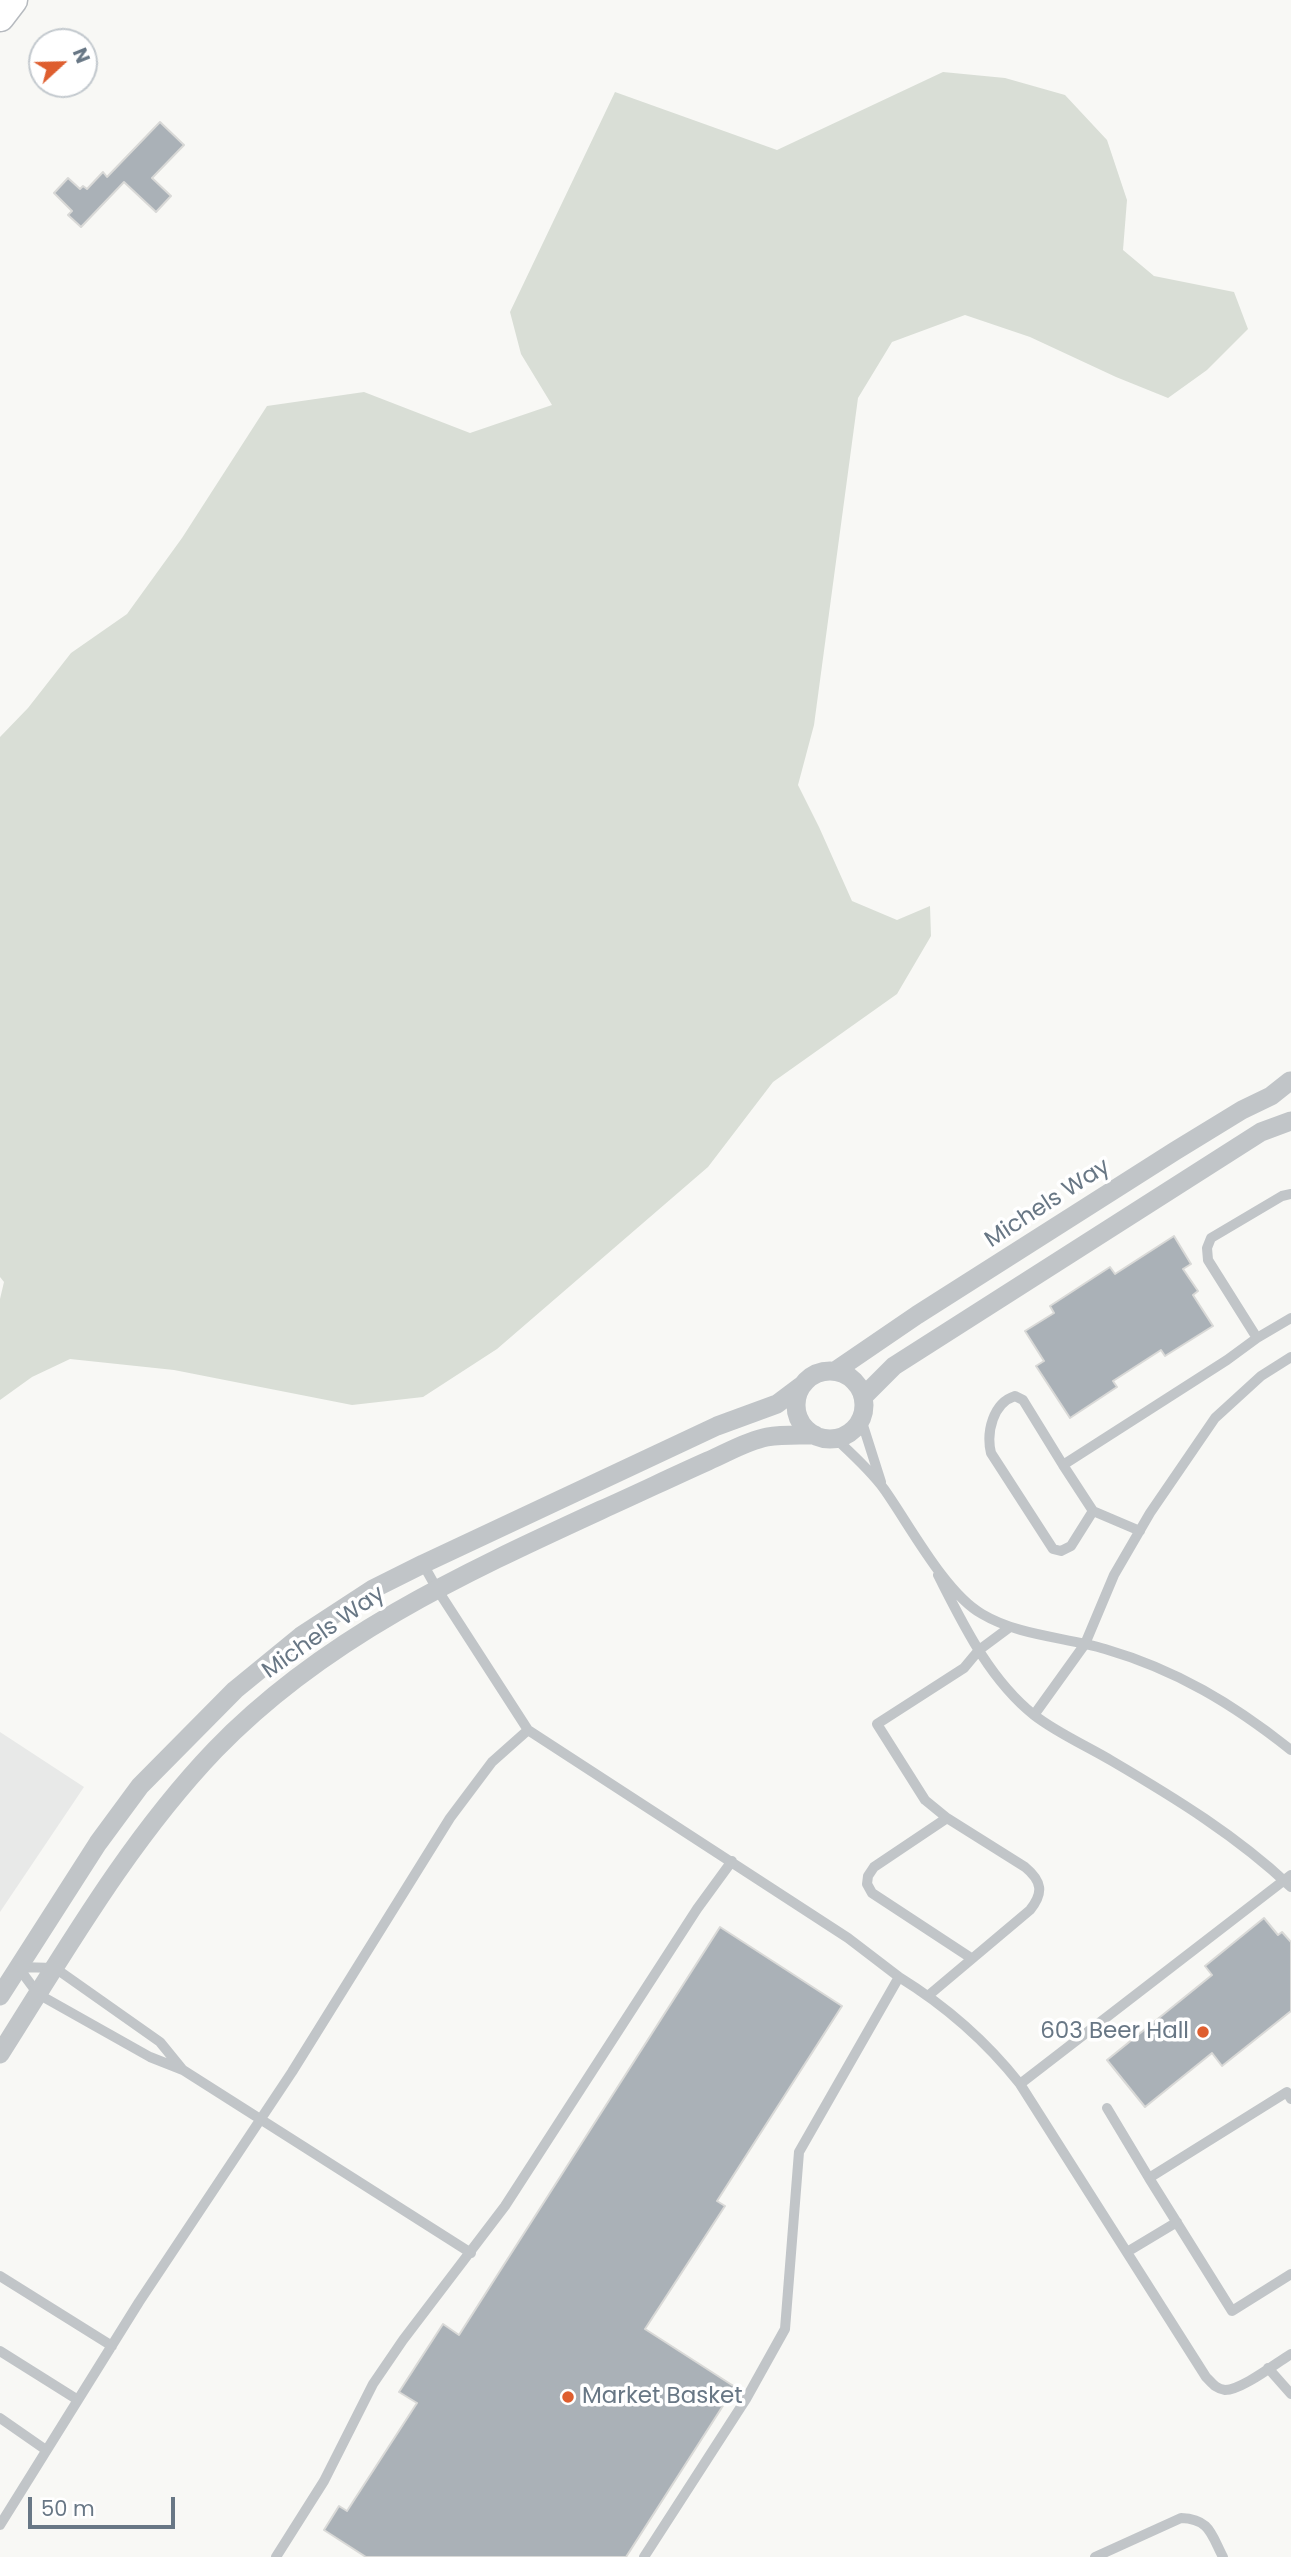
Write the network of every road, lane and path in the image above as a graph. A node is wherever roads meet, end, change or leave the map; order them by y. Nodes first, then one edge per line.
1 (13, 0) edge
2 (0, 17) edge
3 (1291, 1084) edge
4 (1291, 1121) edge
5 (1291, 1194) edge
6 (1291, 1318) edge
7 (1257, 1338) junction
8 (1291, 1357) edge
9 (835, 1371) junction
10 (802, 1386) junction
11 (863, 1397) junction
12 (861, 1419) junction
13 (815, 1435) junction
14 (836, 1438) junction
15 (1063, 1465) junction
16 (882, 1486) junction
17 (1093, 1511) junction
18 (1140, 1531) junction
19 (928, 1556) junction
20 (424, 1564) junction
21 (437, 1589) junction
22 (1010, 1627) junction
23 (1085, 1644) junction
24 (979, 1650) junction
25 (1034, 1714) junction
26 (528, 1730) junction
27 (1291, 1750) edge
28 (947, 1818) junction
29 (732, 1861) junction
30 (1288, 1880) edge
31 (971, 1958) junction
32 (18, 1968) junction
33 (55, 1968) junction
34 (900, 1977) junction
35 (38, 1994) junction
36 (929, 1995) junction
37 (0, 1996) edge
38 (0, 2054) edge
39 (183, 2070) junction
40 (1020, 2084) junction
41 (1291, 2099) edge
42 (1107, 2108) dead end
43 (260, 2119) junction
44 (1149, 2178) junction
45 (1177, 2222) junction
46 (1128, 2252) junction
47 (471, 2253) junction
48 (1291, 2274) edge
49 (0, 2276) edge
50 (112, 2346) junction
51 (0, 2351) edge
52 (1291, 2354) edge
53 (1268, 2368) junction
54 (1291, 2394) edge
55 (78, 2400) junction
56 (0, 2418) edge
57 (46, 2449) junction
58 (0, 2525) edge
59 (276, 2557) edge
60 (644, 2557) edge
61 (1095, 2557) edge
62 (1223, 2557) edge

1 - 2 street
3 - 9 street, Michels Way
4 - 11 street
5 - 7 lane
6 - 7 lane
7 - 15 lane
8 - 18 lane
9 - 10 street
9 - 11 street
10 - 13 street
10 - 20 street, Michels Way
11 - 12 street
12 - 14 street
12 - 16 lane
13 - 14 street
13 - 21 street, Michels Way
14 - 16 lane
15 - 17 lane
15 - 17 lane
16 - 19 lane
17 - 18 lane
18 - 23 lane
19 - 22 lane
19 - 24 lane
20 - 21 lane
20 - 32 street, Michels Way
21 - 26 lane
21 - 33 street, Michels Way
22 - 23 lane
22 - 24 lane
23 - 25 lane
23 - 27 lane
24 - 25 lane
24 - 28 lane
25 - 30 lane
26 - 29 lane
26 - 43 lane
28 - 31 lane
28 - 31 lane
29 - 34 lane
29 - 47 lane
30 - 40 lane
31 - 36 lane
32 - 33 lane
32 - 35 lane
32 - 37 street, Michels Way
33 - 35 street, Michels Way
33 - 39 lane
34 - 36 lane
34 - 60 lane
35 - 38 street, Michels Way
35 - 39 lane
36 - 40 lane
39 - 43 lane
40 - 46 lane
41 - 44 lane
42 - 44 lane
43 - 47 lane
43 - 50 lane
44 - 45 lane
45 - 46 lane
45 - 48 lane
46 - 53 lane
47 - 59 lane
49 - 50 lane
50 - 55 lane
51 - 55 lane
52 - 53 lane
53 - 54 lane
55 - 57 lane
56 - 57 lane
57 - 58 lane
61 - 62 lane

